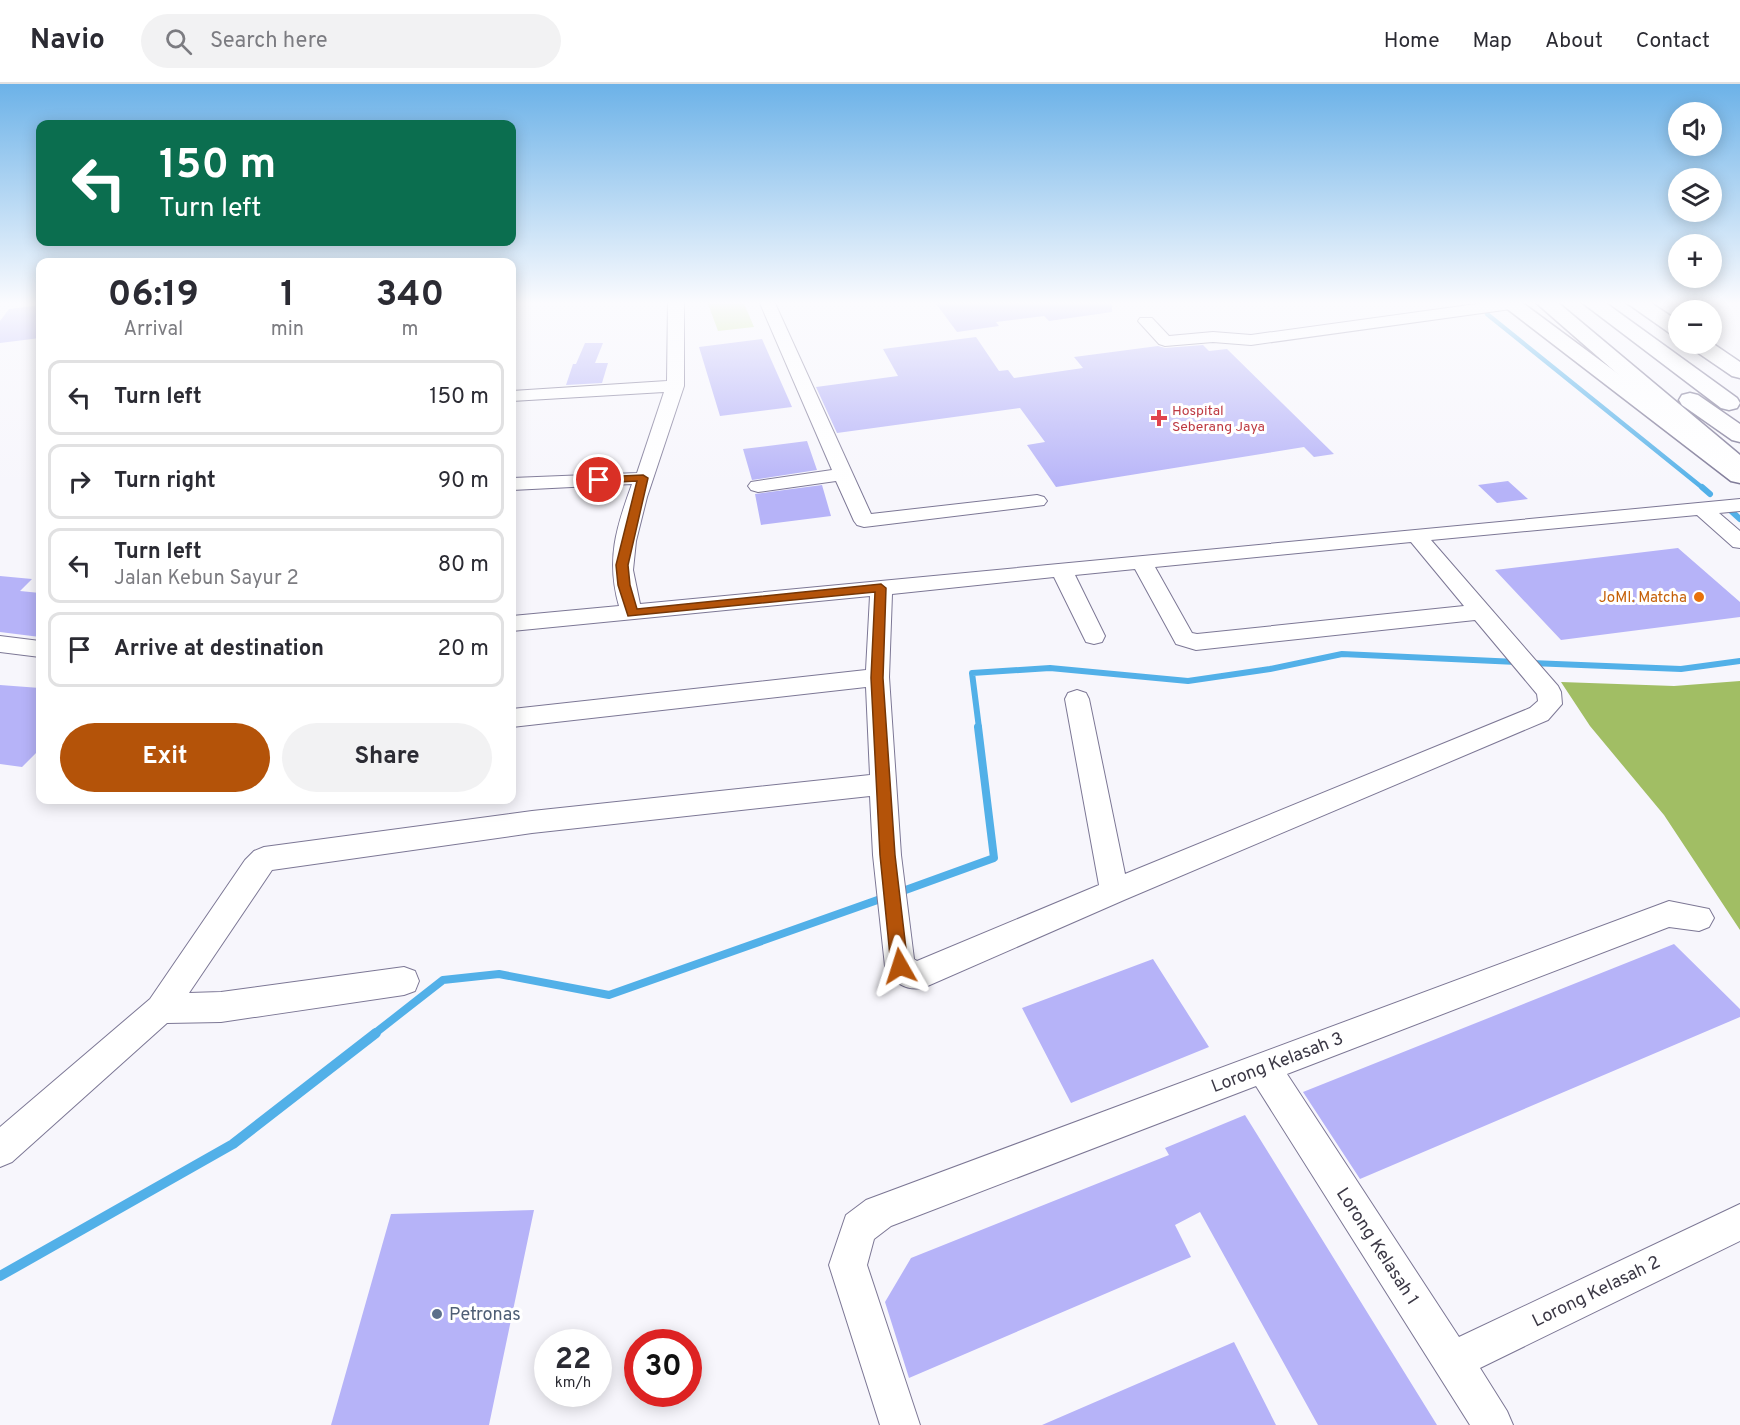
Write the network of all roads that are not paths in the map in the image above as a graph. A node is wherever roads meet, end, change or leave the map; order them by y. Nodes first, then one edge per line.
1 (675, 364) edge
2 (794, 364) edge
3 (1590, 364) edge
4 (1617, 364) edge
5 (1640, 364) edge
6 (1676, 364) edge
7 (1698, 364) edge
8 (675, 386) junction
9 (1740, 388) edge
10 (516, 396) edge
11 (1740, 411) edge
12 (1740, 435) edge
13 (1740, 468) edge
14 (843, 474) junction
15 (1740, 476) edge
16 (643, 478) junction
17 (516, 484) edge
18 (758, 486) dead end
19 (1037, 501) dead end
20 (1740, 505) edge
21 (1701, 508) junction
22 (1416, 535) junction
23 (1740, 542) edge
24 (1141, 562) junction
25 (1061, 569) junction
26 (881, 588) junction
27 (1479, 612) junction
28 (632, 613) junction
29 (516, 624) edge
30 (1094, 636) dead end
31 (0, 644) edge
32 (36, 648) edge
33 (877, 678) junction
34 (1077, 699) dead end
35 (516, 718) edge
36 (883, 784) junction
37 (1114, 891) junction
38 (1699, 918) dead end
39 (404, 981) dead end
40 (161, 1009) junction
41 (1263, 1067) junction
42 (0, 1150) edge
43 (1740, 1221) edge
44 (1452, 1361) junction
45 (900, 1425) edge
46 (1493, 1425) edge

1 - 8 street
2 - 14 street
3 - 15 main road
4 - 13 main road
5 - 12 main road
6 - 11 main road
7 - 9 main road
8 - 10 street
8 - 16 street
14 - 18 street
14 - 19 street
16 - 17 street
16 - 28 street
20 - 21 street
21 - 22 street
21 - 23 street
22 - 24 street
22 - 27 street
24 - 25 street
24 - 27 street
25 - 26 street
25 - 30 street
26 - 28 street
26 - 33 street
27 - 37 street
28 - 29 street
31 - 32 street
33 - 35 street
33 - 36 street
34 - 37 street
36 - 37 street
36 - 40 street
38 - 41 street, Lorong Kelasah 3
39 - 40 street
40 - 42 street
41 - 44 street, Lorong Kelasah 1
41 - 45 street, Lorong Kelasah 3
43 - 44 street, Lorong Kelasah 2
44 - 46 street, Lorong Kelasah 1

